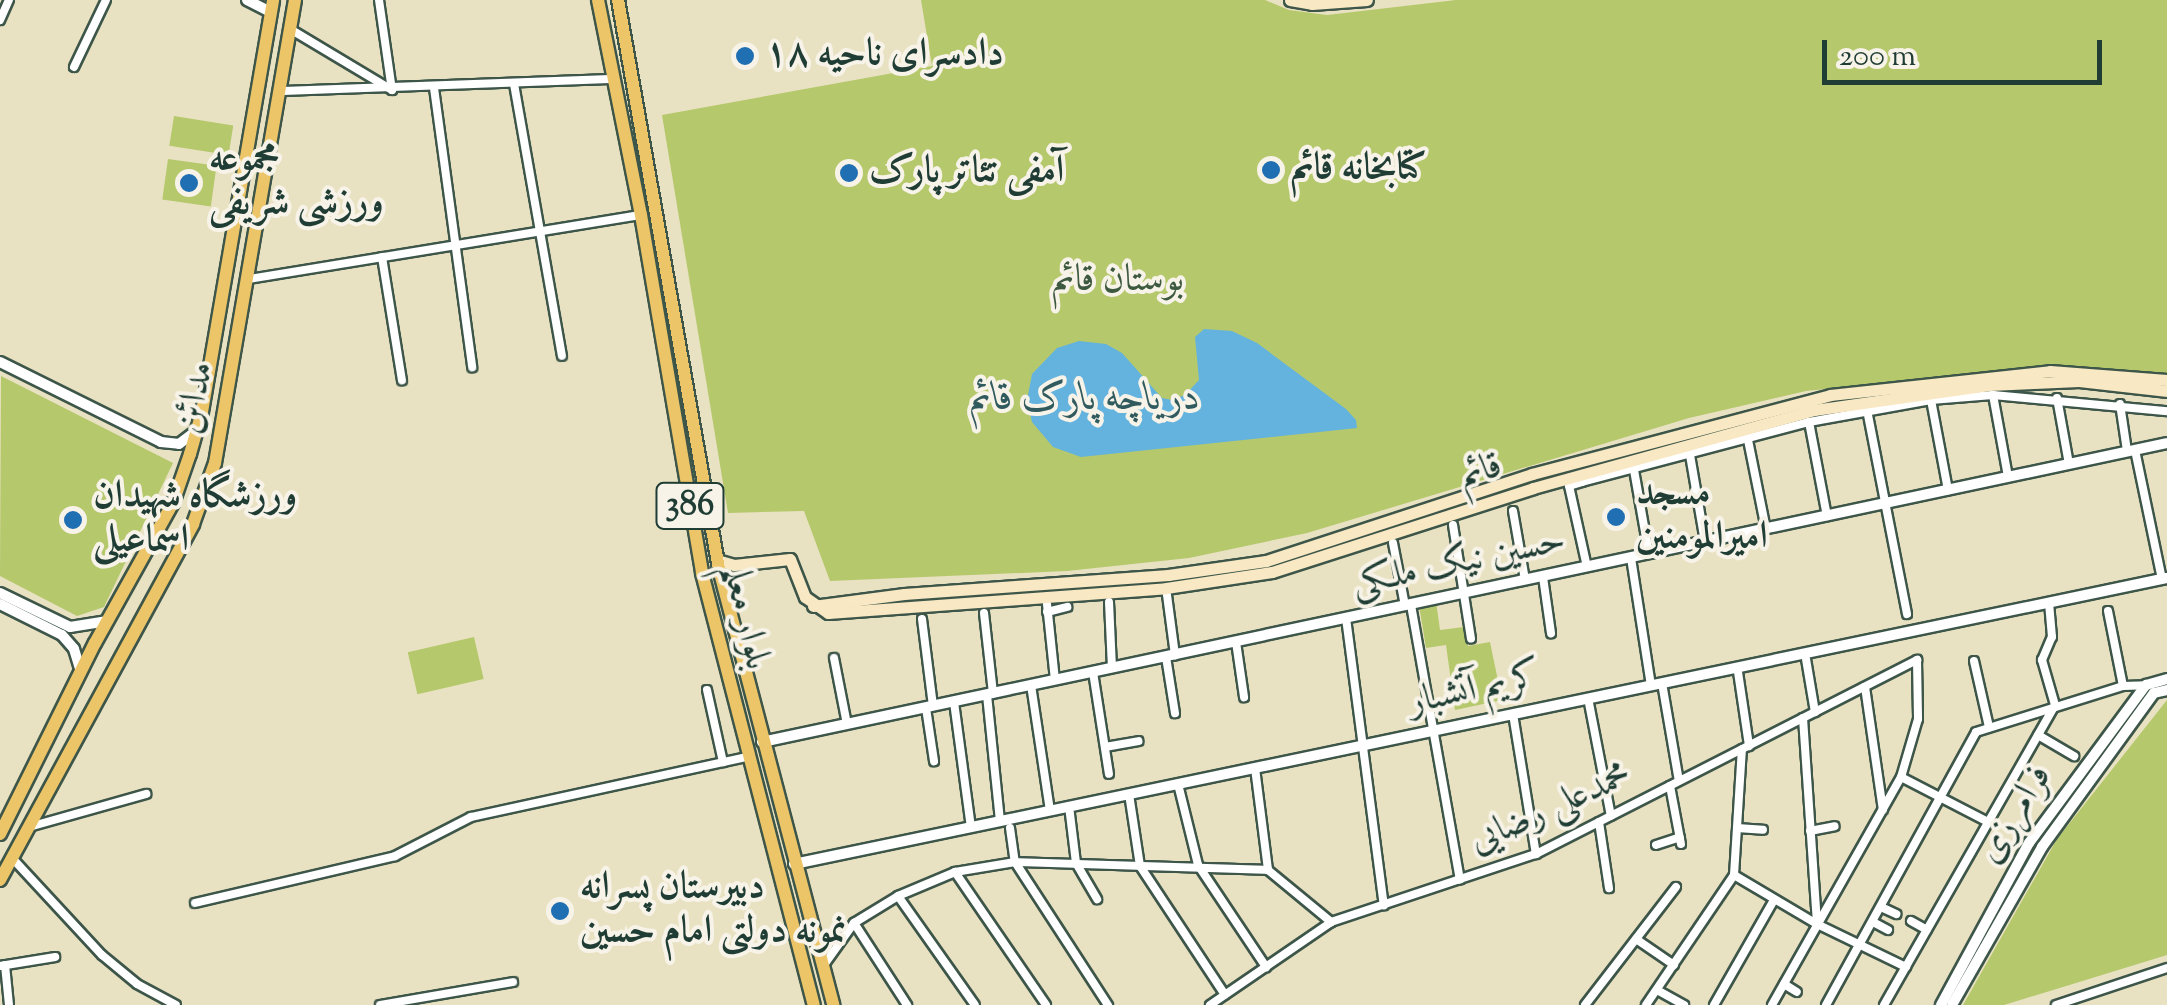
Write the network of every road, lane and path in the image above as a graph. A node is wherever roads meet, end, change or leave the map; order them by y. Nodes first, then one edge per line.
1 (9, 0) edge
2 (106, 0) edge
3 (247, 0) edge
4 (295, 0) edge
5 (379, 0) edge
6 (598, 0) edge
7 (618, 0) edge
8 (1290, 0) edge
9 (1367, 0) edge
10 (272, 6) edge
11 (0, 20) edge
12 (290, 28) junction
13 (74, 67) dead end
14 (613, 79) junction
15 (514, 84) junction
16 (434, 88) junction
17 (392, 90) junction
18 (280, 91) junction
19 (641, 216) junction
20 (540, 232) junction
21 (454, 246) junction
22 (382, 257) junction
23 (250, 278) junction
24 (562, 356) dead end
25 (0, 362) edge
26 (472, 367) dead end
27 (402, 380) dead end
28 (2167, 380) edge
29 (2167, 391) edge
30 (1993, 394) junction
31 (2057, 398) junction
32 (1931, 400) junction
33 (2120, 404) junction
34 (1867, 410) junction
35 (2167, 411) edge
36 (1809, 422) junction
37 (197, 430) junction
38 (1748, 440) junction
39 (2167, 443) edge
40 (2131, 451) junction
41 (1690, 455) junction
42 (2069, 464) junction
43 (1634, 470) junction
44 (2008, 477) junction
45 (1948, 490) junction
46 (1885, 504) junction
47 (1513, 511) dead end
48 (1828, 516) junction
49 (1453, 526) dead end
50 (1766, 529) junction
51 (1705, 542) junction
52 (1393, 543) dead end
53 (1648, 554) junction
54 (1631, 558) junction
55 (717, 560) junction
56 (1587, 567) junction
57 (1543, 576) junction
58 (2164, 578) edge
59 (1525, 580) junction
60 (0, 593) edge
61 (1466, 593) junction
62 (1167, 595) dead end
63 (1108, 602) dead end
64 (2049, 602) junction
65 (0, 604) edge
66 (1408, 605) junction
67 (813, 606) junction
68 (1067, 607) dead end
69 (2108, 611) dead end
70 (984, 613) dead end
71 (1907, 614) dead end
72 (1346, 618) junction
73 (922, 619) dead end
74 (108, 621) junction
75 (75, 628) junction
76 (1551, 633) dead end
77 (1471, 639) dead end
78 (70, 642) junction
79 (1236, 642) junction
80 (1170, 656) junction
81 (834, 658) dead end
82 (1806, 658) dead end
83 (1974, 660) dead end
84 (1112, 668) junction
85 (81, 672) junction
86 (1092, 672) junction
87 (1738, 672) dead end
88 (2167, 679) edge
89 (1054, 680) junction
90 (1657, 684) junction
91 (1031, 685) junction
92 (1865, 686) junction
93 (2123, 686) junction
94 (2146, 686) junction
95 (706, 690) dead end
96 (2167, 690) edge
97 (990, 694) junction
98 (1244, 697) dead end
99 (1588, 698) junction
100 (954, 702) junction
101 (2055, 705) junction
102 (929, 707) junction
103 (1815, 712) junction
104 (1175, 713) dead end
105 (1513, 714) junction
106 (1803, 718) junction
107 (847, 724) junction
108 (1990, 727) junction
109 (1434, 730) junction
110 (2038, 735) junction
111 (1138, 741) dead end
112 (762, 742) junction
113 (1360, 746) junction
114 (1104, 747) junction
115 (1745, 748) junction
116 (2074, 756) dead end
117 (746, 757) junction
118 (934, 761) dead end
119 (723, 762) junction
120 (1255, 768) junction
121 (1109, 774) dead end
122 (1901, 778) junction
123 (1680, 781) junction
124 (1178, 784) junction
125 (1670, 786) junction
126 (146, 794) dead end
127 (1129, 794) junction
128 (1940, 798) junction
129 (1069, 806) junction
130 (1050, 810) junction
131 (1883, 810) junction
132 (1611, 816) junction
133 (1599, 822) junction
134 (1988, 822) junction
135 (1005, 824) junction
136 (1835, 826) dead end
137 (29, 827) junction
138 (971, 827) junction
139 (1737, 828) junction
140 (1, 830) edge
141 (1763, 830) dead end
142 (1810, 831) junction
143 (1656, 845) dead end
144 (1536, 854) junction
145 (13, 859) junction
146 (1015, 862) junction
147 (1076, 863) junction
148 (794, 864) junction
149 (1198, 865) junction
150 (1140, 866) junction
151 (1268, 870) junction
152 (955, 872) junction
153 (1734, 875) junction
154 (0, 880) edge
155 (1460, 880) junction
156 (1676, 887) dead end
157 (1608, 888) dead end
158 (898, 896) junction
159 (1097, 898) dead end
160 (1774, 900) junction
161 (194, 903) dead end
162 (1384, 906) junction
163 (1881, 907) junction
164 (1896, 914) dead end
165 (1911, 921) dead end
166 (1331, 922) junction
167 (1873, 922) junction
168 (854, 923) junction
169 (1817, 924) junction
170 (1888, 930) dead end
171 (1927, 930) junction
172 (1636, 939) junction
173 (1860, 945) junction
174 (54, 957) dead end
175 (2, 966) edge
176 (1266, 966) junction
177 (1674, 966) junction
178 (1906, 967) junction
179 (2167, 968) edge
180 (821, 970) junction
181 (514, 982) dead end
182 (1784, 984) junction
183 (1656, 990) junction
184 (1797, 992) dead end
185 (1225, 995) junction
186 (10, 1005) edge
187 (176, 1005) edge
188 (380, 1005) edge
189 (814, 1005) edge
190 (832, 1005) edge
191 (907, 1005) edge
192 (975, 1005) edge
193 (1046, 1005) edge
194 (1108, 1005) edge
195 (1210, 1005) edge
196 (1585, 1005) edge
197 (1646, 1005) edge
198 (1684, 1005) edge
199 (1714, 1005) edge
200 (1772, 1005) edge
201 (1826, 1005) edge
202 (1884, 1005) edge
203 (1941, 1005) edge
204 (1952, 1005) edge
205 (2056, 1005) edge

1 - 11 street
2 - 13 street
3 - 10 street
4 - 12 main road, مدائن
5 - 17 street
6 - 14 main road, بلوار معلم / 386
7 - 55 main road, بلوار معلم / 386
8 - 9 main road
10 - 37 main road, مدائن
12 - 17 street
12 - 18 main road, مدائن
14 - 15 street
14 - 19 main road, بلوار معلم / 386
15 - 16 street
15 - 20 street
16 - 17 street
16 - 21 street
17 - 18 street
18 - 23 main road, مدائن
19 - 20 street
19 - 117 main road, بلوار معلم / 386
20 - 21 street
20 - 24 street
21 - 22 street
21 - 26 street
22 - 23 street
22 - 27 street
23 - 137 main road, مدائن
25 - 37 street
28 - 67 main road, قائم
29 - 67 main road, قائم
30 - 31 street
30 - 32 street
30 - 44 street
31 - 33 street
31 - 42 street
32 - 34 street
32 - 45 street
33 - 35 street
33 - 40 street
34 - 36 street
34 - 46 street
36 - 38 street
36 - 48 street
37 - 74 main road, مدائن
38 - 41 street
38 - 50 street
39 - 40 street, حسین نیک ملکی
40 - 42 street, حسین نیک ملکی
40 - 58 street
41 - 43 street
41 - 51 street
42 - 44 street, حسین نیک ملکی
43 - 53 street
43 - 56 street
44 - 45 street, حسین نیک ملکی
45 - 46 street, حسین نیک ملکی
46 - 48 street, حسین نیک ملکی
46 - 71 street
47 - 59 street
48 - 50 street, حسین نیک ملکی
49 - 61 street
50 - 51 street, حسین نیک ملکی
51 - 53 street, حسین نیک ملکی
52 - 66 street
53 - 54 street, حسین نیک ملکی
54 - 56 street, حسین نیک ملکی
54 - 90 street
55 - 67 main road
55 - 112 main road, بلوار معلم / 386
56 - 57 street, حسین نیک ملکی
57 - 59 street, حسین نیک ملکی
57 - 76 street
58 - 64 street, کریم آتشبار
59 - 61 street, حسین نیک ملکی
60 - 75 street
61 - 66 street, حسین نیک ملکی
61 - 77 street
62 - 80 street
63 - 84 street
64 - 90 street, کریم آتشبار
64 - 101 street
65 - 78 street
66 - 72 street, حسین نیک ملکی
66 - 109 street
68 - 89 street
69 - 93 street
70 - 97 street
72 - 79 street, حسین نیک ملکی
72 - 113 street
73 - 102 street
74 - 75 street
74 - 85 main road, مدائن
75 - 78 street
78 - 85 street
79 - 80 street, حسین نیک ملکی
79 - 98 street
80 - 84 street, حسین نیک ملکی
80 - 104 street
81 - 107 street
82 - 103 street
83 - 108 street
84 - 86 street, حسین نیک ملکی
85 - 140 main road, مدائن
86 - 89 street, حسین نیک ملکی
86 - 114 street
87 - 115 street
88 - 94 street
89 - 91 street, حسین نیک ملکی
90 - 99 street, کریم آتشبار
90 - 123 street
91 - 97 street, حسین نیک ملکی
91 - 130 street
92 - 103 street, محمدعلی رضایی
92 - 122 street, محمدعلی رضایی
92 - 131 street
93 - 94 street
93 - 101 street
94 - 203 street, فرامرزی
95 - 119 street
96 - 204 street, فرامرزی
97 - 100 street, حسین نیک ملکی
97 - 135 street
99 - 105 street, کریم آتشبار
99 - 132 street
100 - 102 street, حسین نیک ملکی
100 - 138 street
101 - 108 street
101 - 110 street
102 - 107 street, حسین نیک ملکی
102 - 118 street
103 - 106 street, محمدعلی رضایی
105 - 109 street, کریم آتشبار
105 - 144 street
106 - 115 street, محمدعلی رضایی
106 - 142 street
107 - 112 street, حسین نیک ملکی
108 - 128 street
109 - 113 street, کریم آتشبار
109 - 155 street
110 - 116 street
110 - 134 street
111 - 114 street
112 - 148 main road, بلوار معلم / 386
113 - 120 street, کریم آتشبار
113 - 162 street
114 - 121 street
115 - 123 street, محمدعلی رضایی
115 - 139 street
117 - 119 street
117 - 189 main road, بلوار معلم / 386
119 - 161 street
120 - 124 street, کریم آتشبار
120 - 151 street
122 - 128 street
122 - 131 street
123 - 125 street, محمدعلی رضایی
124 - 127 street, کریم آتشبار
124 - 149 street
125 - 132 street, محمدعلی رضایی
125 - 143 street
126 - 137 street
127 - 129 street, کریم آتشبار
127 - 150 street
128 - 134 street
128 - 163 street
129 - 130 street, کریم آتشبار
129 - 147 street
130 - 135 street, کریم آتشبار
131 - 169 street
132 - 133 street, محمدعلی رضایی
133 - 144 street, محمدعلی رضایی
133 - 157 street
134 - 171 street
135 - 138 street, کریم آتشبار
135 - 146 street
136 - 142 street
137 - 145 main road, مدائن
138 - 148 street, کریم آتشبار
139 - 141 street
139 - 153 street
142 - 169 street
144 - 155 street, محمدعلی رضایی
145 - 154 main road, مدائن
145 - 187 street
146 - 147 street
146 - 152 street
146 - 194 street
147 - 150 street
147 - 159 street
148 - 180 main road, بلوار معلم / 386
149 - 150 street
149 - 151 street
149 - 176 street
150 - 185 street
151 - 166 street
152 - 158 street
152 - 193 street
153 - 160 street
153 - 177 street
155 - 162 street, محمدعلی رضایی
156 - 172 street
158 - 168 street
158 - 192 street
160 - 169 street
160 - 199 street
162 - 166 street, محمدعلی رضایی
163 - 164 street
163 - 167 street
165 - 171 street
166 - 176 street, محمدعلی رضایی
167 - 170 street
167 - 173 street
168 - 180 street
168 - 191 street
169 - 173 street
169 - 182 street
171 - 178 street
172 - 177 street
172 - 196 street
173 - 178 street
173 - 201 street
174 - 175 street
175 - 186 street
176 - 185 street, محمدعلی رضایی
177 - 183 street
178 - 202 street
179 - 205 street
180 - 190 main road, بلوار معلم / 386
181 - 188 street
182 - 184 street
182 - 200 street
183 - 197 street
183 - 198 street
185 - 195 street, محمدعلی رضایی

